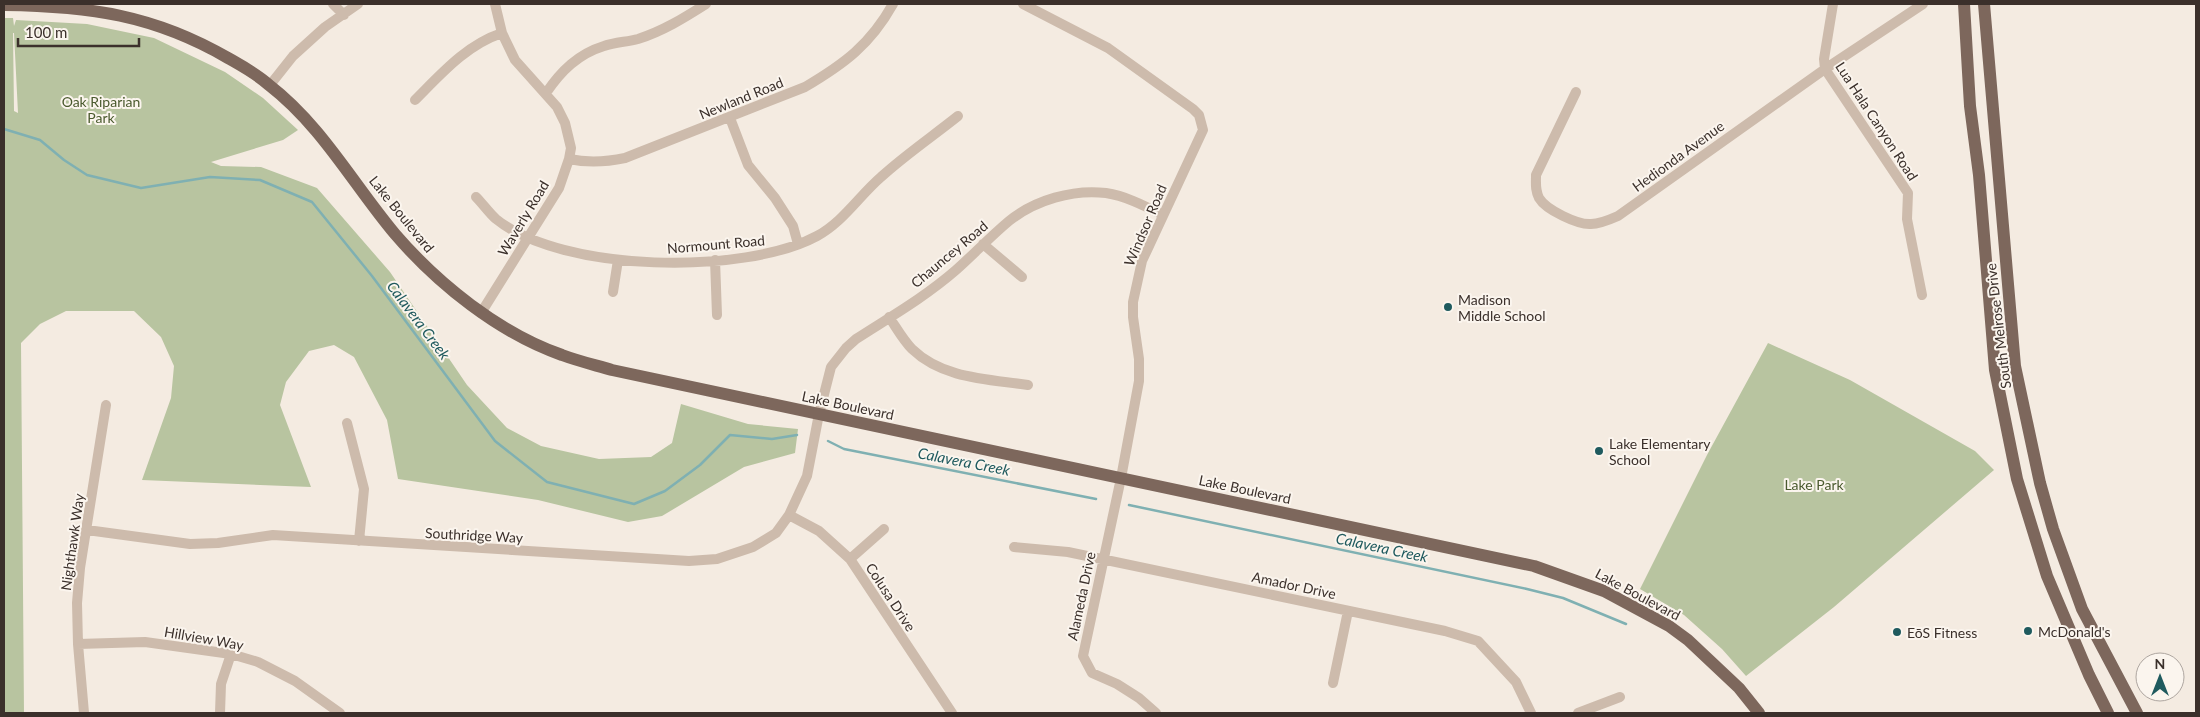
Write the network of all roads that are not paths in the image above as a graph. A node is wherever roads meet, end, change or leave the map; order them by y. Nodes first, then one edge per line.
1 (333, 4) edge
2 (358, 4) edge
3 (495, 4) edge
4 (706, 4) edge
5 (893, 4) edge
6 (1023, 4) edge
7 (1833, 4) edge
8 (1923, 4) edge
9 (1964, 4) edge
10 (1984, 4) edge
11 (4, 5) edge
12 (344, 16) junction
13 (502, 33) junction
14 (1825, 69) junction
15 (270, 85) junction
16 (1576, 92) dead end
17 (546, 93) junction
18 (415, 100) dead end
19 (958, 116) dead end
20 (730, 118) junction
21 (569, 159) junction
22 (476, 197) dead end
23 (2001, 213) junction
24 (1163, 215) junction
25 (1982, 215) junction
26 (528, 237) junction
27 (798, 244) junction
28 (983, 244) junction
29 (618, 260) junction
30 (715, 260) junction
31 (1022, 277) dead end
32 (613, 292) dead end
33 (1922, 295) dead end
34 (481, 312) junction
35 (717, 315) dead end
36 (889, 317) junction
37 (1028, 385) dead end
38 (106, 405) dead end
39 (819, 414) junction
40 (347, 423) dead end
41 (810, 462) joint
42 (1120, 478) junction
43 (789, 515) junction
44 (884, 529) dead end
45 (87, 530) junction
46 (360, 542) junction
47 (1014, 547) dead end
48 (850, 559) junction
49 (1102, 559) junction
50 (2052, 590) junction
51 (2082, 609) junction
52 (1348, 611) junction
53 (78, 644) junction
54 (231, 654) junction
55 (1333, 684) dead end
56 (1620, 697) dead end
57 (84, 713) edge
58 (220, 713) edge
59 (340, 713) edge
60 (952, 713) edge
61 (1156, 713) edge
62 (1531, 713) edge
63 (1578, 713) edge
64 (1759, 713) edge
65 (2108, 713) edge
66 (2137, 713) edge

1 - 12 street
2 - 12 street
3 - 13 street, Waverly Road
4 - 17 street
5 - 20 street, Newland Road
6 - 24 street, Windsor Road
7 - 14 street, Lua Hala Canyon Road
8 - 14 street, Hedionda Avenue
9 - 25 main road, South Melrose Drive
10 - 23 main road, South Melrose Drive
11 - 15 main road, Lake Boulevard
12 - 15 street
13 - 17 street, Waverly Road
13 - 18 street
14 - 16 street, Hedionda Avenue
14 - 33 street, Lua Hala Canyon Road
15 - 34 main road, Lake Boulevard
17 - 21 street, Waverly Road
19 - 27 street, Normount Road
20 - 21 street, Newland Road
20 - 27 street
21 - 26 street, Waverly Road
22 - 26 street, Normount Road
23 - 25 main road
23 - 51 main road, South Melrose Drive
24 - 28 street, Chauncey Road
24 - 42 street, Windsor Road
25 - 50 main road, South Melrose Drive
26 - 29 street, Normount Road
26 - 34 street, Waverly Road
27 - 30 street, Normount Road
28 - 31 street
28 - 36 street, Chauncey Road
29 - 30 street, Normount Road
29 - 32 street
30 - 35 street
34 - 39 main road, Lake Boulevard
36 - 37 street
36 - 39 street, Chauncey Road
38 - 45 street, Nighthawk Way
39 - 41 street, Chauncey Road
39 - 42 main road, Lake Boulevard
40 - 46 street
41 - 43 street, Southridge Way
42 - 49 street, Alameda Drive
42 - 64 main road, Lake Boulevard
43 - 46 street, Southridge Way
43 - 48 street, Colusa Drive
44 - 48 street
45 - 46 street, Southridge Way
45 - 53 street, Nighthawk Way
47 - 49 street, Amador Drive
48 - 60 street, Colusa Drive
49 - 52 street, Amador Drive
49 - 61 street, Alameda Drive
50 - 51 main road
50 - 65 main road, South Melrose Drive
51 - 66 main road, South Melrose Drive
52 - 55 street
52 - 62 street, Amador Drive
53 - 54 street, Hillview Way
53 - 57 street, Nighthawk Way
54 - 58 street
54 - 59 street, Hillview Way
56 - 63 street

